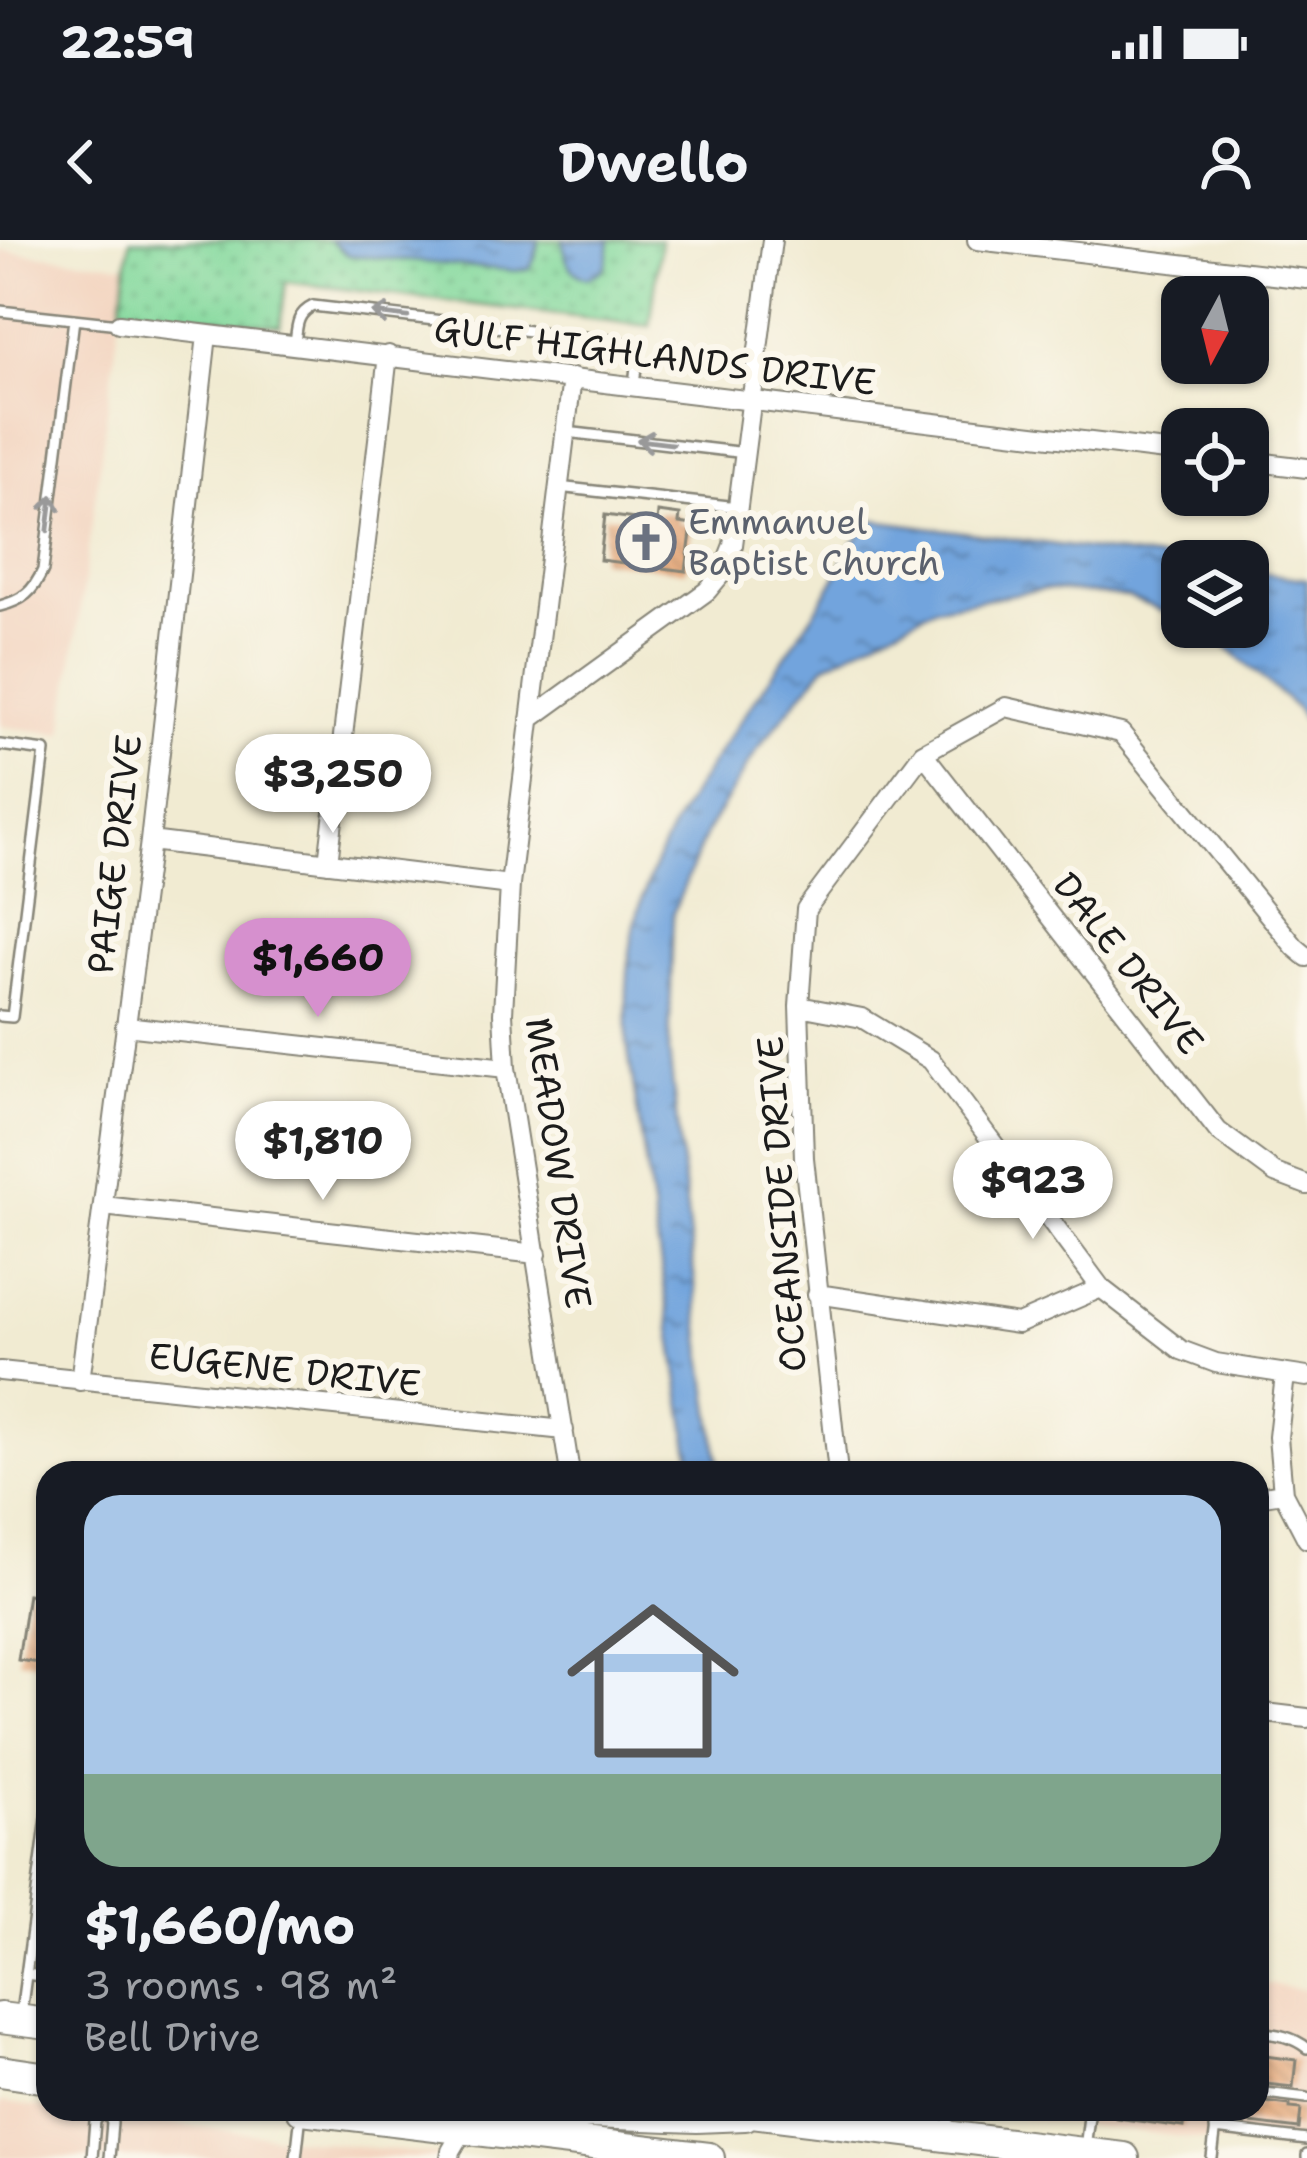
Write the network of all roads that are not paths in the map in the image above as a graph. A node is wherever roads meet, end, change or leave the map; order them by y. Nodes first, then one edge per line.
1 (772, 240) edge
2 (977, 240) edge
3 (1307, 279) edge
4 (0, 311) edge
5 (74, 319) junction
6 (119, 324) joint
7 (207, 335) junction
8 (295, 344) junction
9 (388, 355) junction
10 (572, 378) junction
11 (634, 386) junction
12 (753, 401) junction
13 (565, 432) junction
14 (1161, 450) edge
15 (746, 453) junction
16 (1269, 463) edge
17 (1307, 468) edge
18 (558, 487) junction
19 (739, 507) junction
20 (0, 606) edge
21 (530, 719) junction
22 (0, 745) edge
23 (923, 753) junction
24 (150, 841) junction
25 (328, 863) junction
26 (510, 885) junction
27 (1307, 957) edge
28 (799, 1006) junction
29 (0, 1016) edge
30 (125, 1026) junction
31 (506, 1068) junction
32 (1307, 1185) edge
33 (103, 1206) junction
34 (537, 1254) junction
35 (1101, 1288) junction
36 (817, 1294) junction
37 (0, 1371) edge
38 (1285, 1375) junction
39 (1307, 1377) edge
40 (80, 1381) junction
41 (564, 1430) junction
42 (568, 1461) edge
43 (837, 1461) edge
44 (1283, 1493) junction
45 (1269, 1495) edge
46 (1307, 1539) edge
47 (1269, 1713) edge
48 (1307, 1718) edge
49 (36, 1901) edge
50 (32, 1931) junction
51 (36, 1932) edge
52 (26, 1974) junction
53 (36, 1975) edge
54 (23, 2021) edge
55 (1269, 2033) edge
56 (1307, 2048) edge
57 (0, 2072) edge
58 (36, 2076) edge
59 (1269, 2093) edge
60 (1307, 2098) edge
61 (95, 2121) edge
62 (111, 2121) edge
63 (301, 2121) edge
64 (404, 2121) edge
65 (471, 2121) edge
66 (871, 2121) edge
67 (1089, 2121) edge
68 (1217, 2121) edge
69 (464, 2128) junction
70 (1216, 2129) junction
71 (932, 2130) edge
72 (1307, 2140) edge
73 (1085, 2153) junction
74 (92, 2158) edge
75 (109, 2158) edge
76 (296, 2158) edge
77 (450, 2158) edge
78 (707, 2158) edge
79 (1124, 2158) edge
80 (1212, 2158) edge

1 - 12 street
2 - 3 street
4 - 5 lane
5 - 6 lane
20 -> 5 lane
6 - 7 street, GULF HIGHLANDS DRIVE
7 - 8 street, GULF HIGHLANDS DRIVE
7 - 24 street, PAIGE DRIVE
8 - 9 street, GULF HIGHLANDS DRIVE
11 -> 8 lane
9 - 10 street, GULF HIGHLANDS DRIVE
9 - 25 street
10 - 11 street, GULF HIGHLANDS DRIVE
10 - 13 street, MEADOW DRIVE
11 - 12 street, GULF HIGHLANDS DRIVE
12 - 14 street, GULF HIGHLANDS DRIVE
12 - 15 street
15 -> 13 lane
13 - 18 street, MEADOW DRIVE
15 - 19 street
16 - 17 street
18 - 19 lane
18 - 21 street, MEADOW DRIVE
19 - 21 street
21 - 26 street, MEADOW DRIVE
22 - 29 lane
23 - 27 street
23 - 28 street, OCEANSIDE DRIVE
23 - 32 street, DALE DRIVE
24 - 25 street
24 - 30 street, PAIGE DRIVE
25 - 26 street
26 - 31 street, MEADOW DRIVE
28 - 35 street
28 - 36 street, OCEANSIDE DRIVE
30 - 31 street
30 - 33 street, PAIGE DRIVE
31 - 34 street, MEADOW DRIVE
33 - 34 street
33 - 40 street, PAIGE DRIVE
34 - 41 street, MEADOW DRIVE
35 - 36 street
35 - 38 street
36 - 43 street, OCEANSIDE DRIVE
37 - 40 street, EUGENE DRIVE
38 - 39 street
38 - 44 street
40 - 41 street, EUGENE DRIVE
41 - 42 street, MEADOW DRIVE
44 - 45 street
44 - 46 street
47 - 48 street
49 - 50 lane
50 - 51 lane
50 - 52 lane
52 - 53 lane
52 - 54 lane
55 - 56 lane
57 - 58 main road
59 - 60 lane
61 - 74 lane
62 - 75 lane
63 - 76 lane
64 - 69 main road
65 - 69 main road
66 - 71 main road
67 - 73 lane
68 - 70 lane
69 - 77 street
69 - 78 main road
70 - 72 lane
70 - 80 lane
71 - 73 main road
73 - 79 main road

